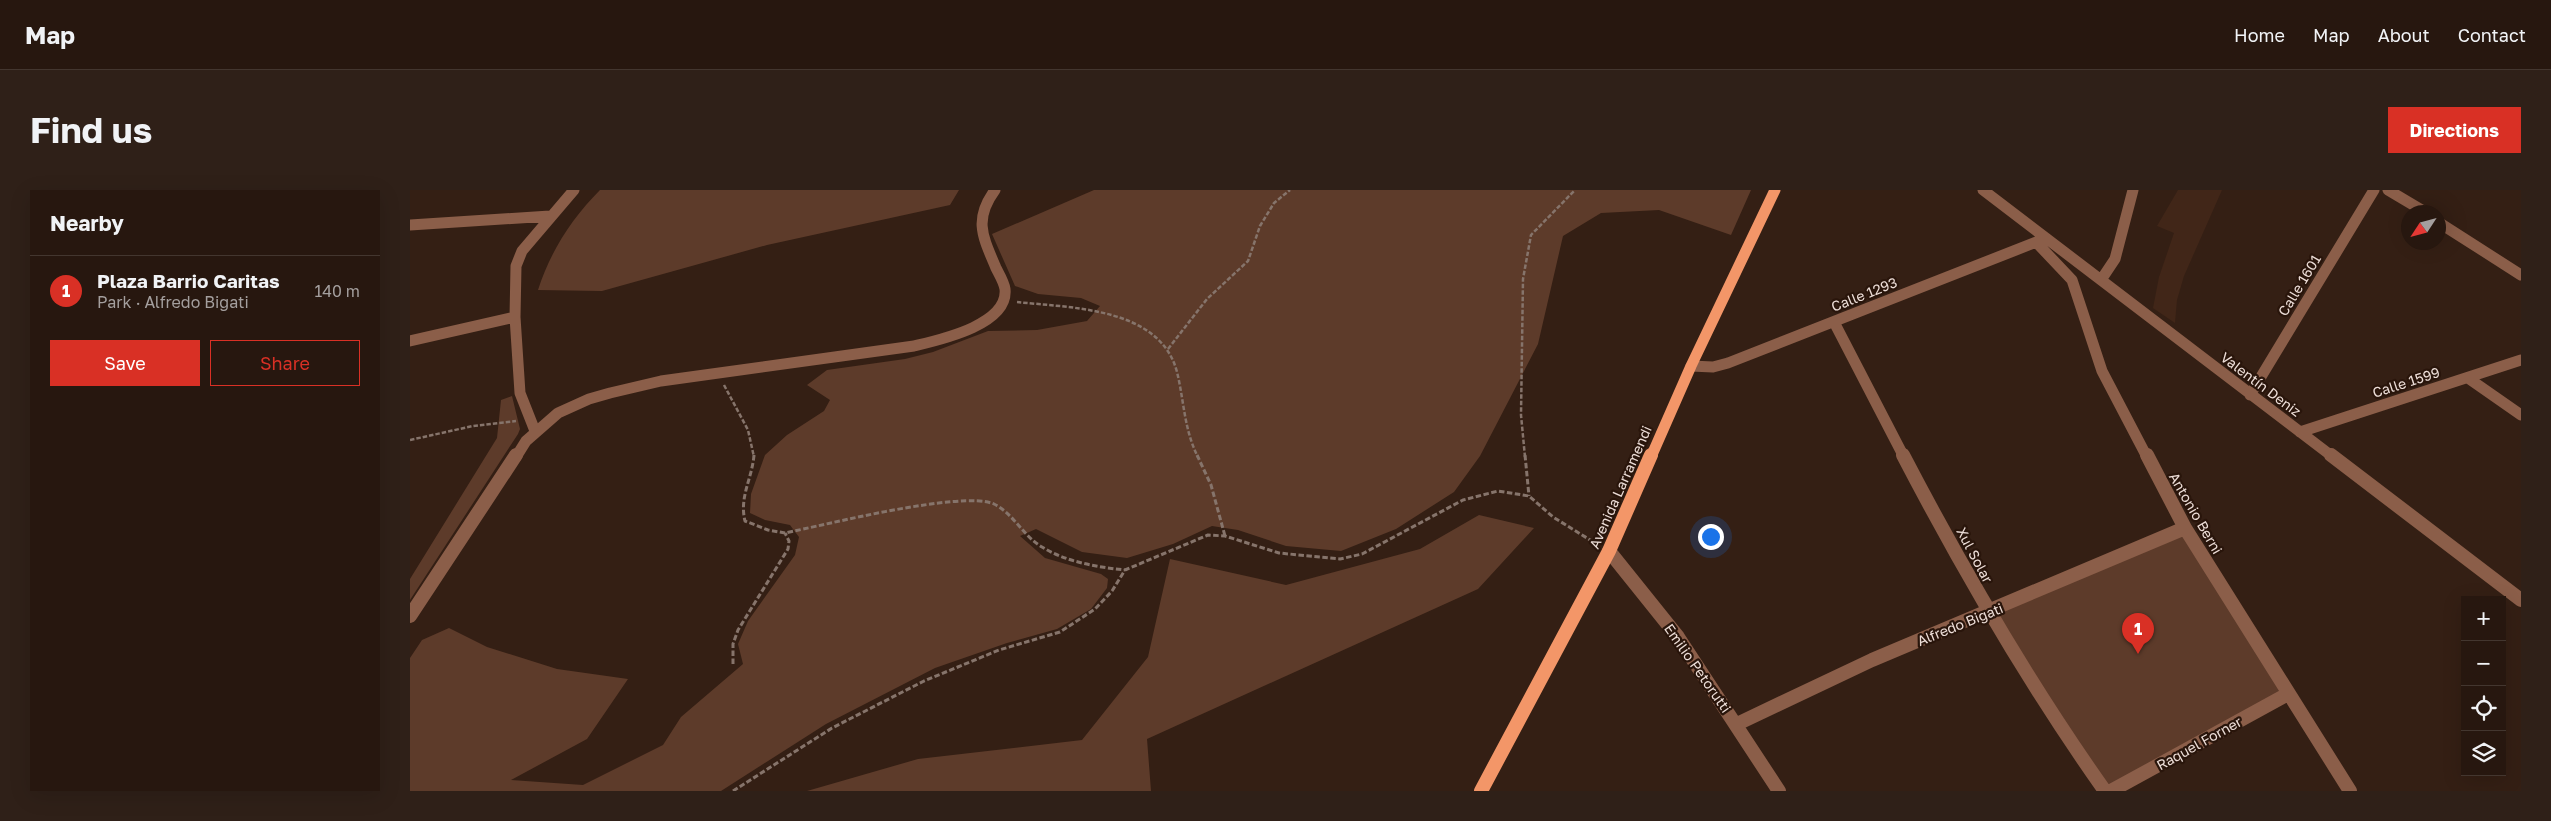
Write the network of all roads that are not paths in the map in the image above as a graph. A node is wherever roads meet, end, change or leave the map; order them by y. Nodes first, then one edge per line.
1 (574, 190) edge
2 (995, 190) edge
3 (1775, 190) edge
4 (1983, 190) edge
5 (2133, 190) edge
6 (2374, 190) edge
7 (2388, 190) edge
8 (2413, 205) edge
9 (550, 216) junction
10 (410, 225) edge
11 (2446, 227) edge
12 (2041, 240) junction
13 (2521, 275) edge
14 (2101, 280) junction
15 (515, 317) junction
16 (1834, 322) junction
17 (410, 341) edge
18 (2521, 360) edge
19 (1691, 366) junction
20 (2468, 378) junction
21 (2250, 395) junction
22 (2521, 415) edge
23 (532, 425) junction
24 (2300, 432) junction
25 (2185, 528) junction
26 (1608, 551) junction
27 (2521, 600) edge
28 (1987, 613) junction
29 (410, 616) edge
30 (2288, 694) junction
31 (1737, 724) junction
32 (1482, 791) edge
33 (1779, 791) edge
34 (2105, 791) edge
35 (2111, 791) edge
36 (2350, 791) edge

1 - 9 street
2 - 23 street
3 - 19 main road, Avenida Larramendi
4 - 12 street, Valentín Deniz
5 - 14 street
6 - 21 street, Calle 1601
7 - 8 street
9 - 10 street
9 - 15 street
11 - 13 street
12 - 14 street, Valentín Deniz
12 - 16 street, Calle 1293
12 - 25 street, Antonio Berni
14 - 21 street, Valentín Deniz
15 - 17 street
15 - 23 street
16 - 19 street, Calle 1293
16 - 28 street, Xul Solar
18 - 20 street, Calle 1599
19 - 26 main road, Avenida Larramendi
20 - 22 street
20 - 24 street, Calle 1599
21 - 24 street, Valentín Deniz
23 - 29 street
24 - 27 street, Valentín Deniz
25 - 28 street, Alfredo Bigati
25 - 30 street, Antonio Berni
26 - 31 street, Emilio Petorutti
26 - 32 main road, Avenida Larramendi
28 - 31 street, Alfredo Bigati
28 - 34 street, Xul Solar
30 - 35 street, Raquel Forner
30 - 36 street, Antonio Berni
31 - 33 street, Emilio Petorutti

